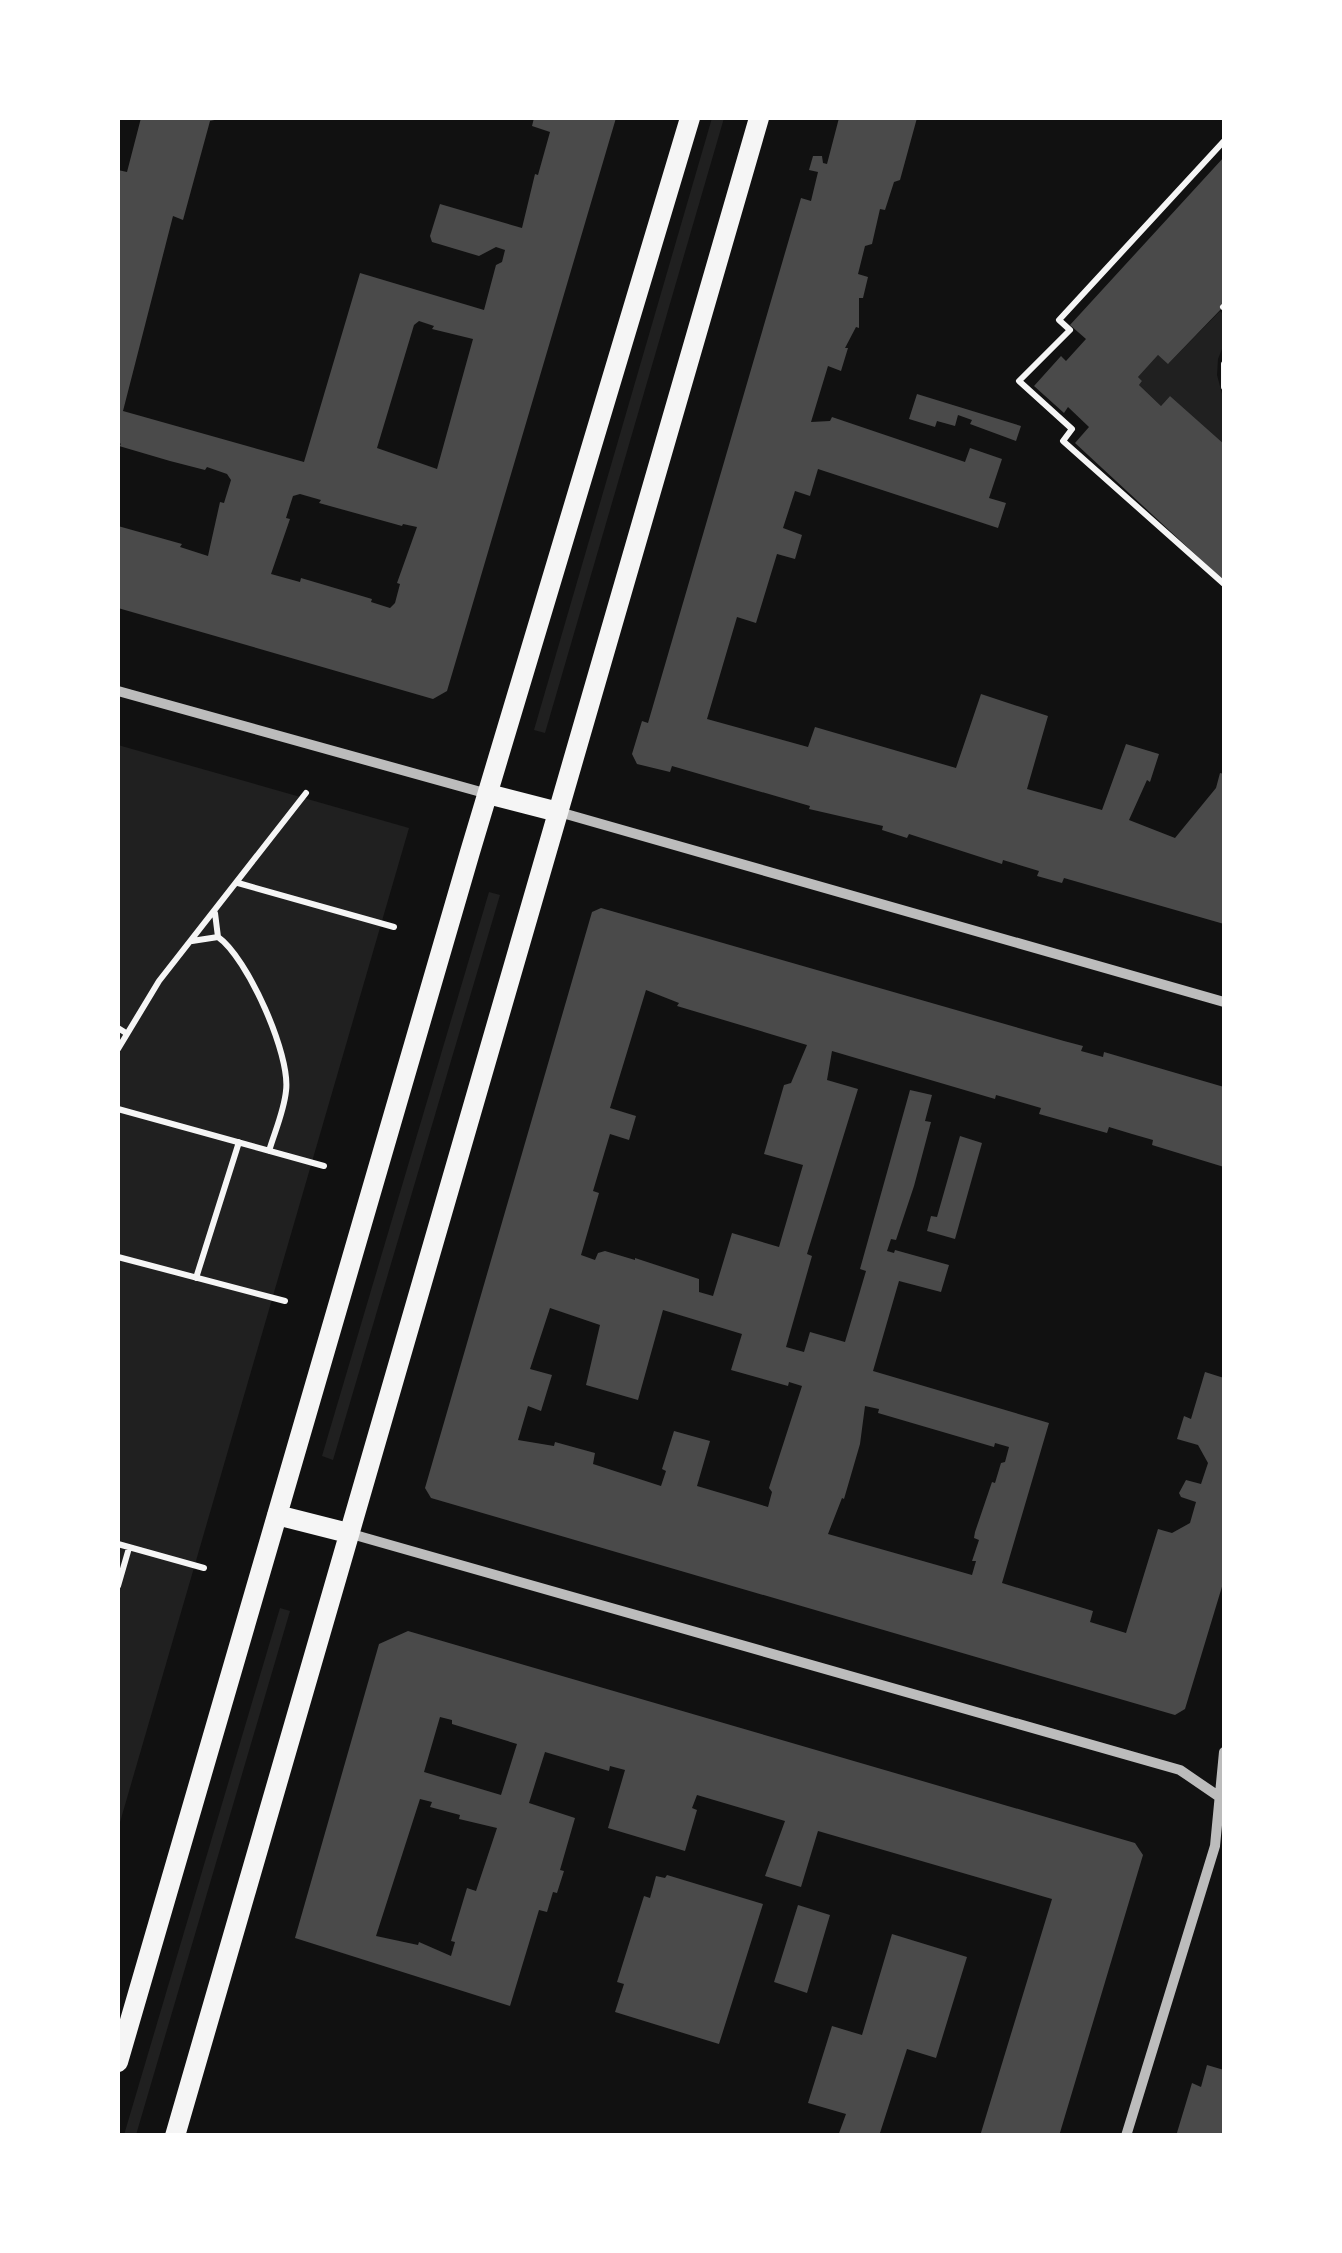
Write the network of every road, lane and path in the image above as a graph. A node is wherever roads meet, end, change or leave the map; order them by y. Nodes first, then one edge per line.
1 (690, 118) edge
2 (759, 118) edge
3 (1224, 142) edge
4 (1224, 364) edge
5 (1224, 387) edge
6 (1224, 584) edge
7 (118, 691) edge
8 (306, 793) dead end
9 (488, 794) junction
10 (558, 812) junction
11 (238, 883) junction
12 (215, 912) junction
13 (394, 927) dead end
14 (218, 937) junction
15 (192, 941) junction
16 (1224, 1002) edge
17 (118, 1028) edge
18 (126, 1033) junction
19 (118, 1049) edge
20 (118, 1109) edge
21 (238, 1142) junction
22 (269, 1151) junction
23 (324, 1166) dead end
24 (118, 1256) edge
25 (196, 1278) junction
26 (285, 1301) dead end
27 (278, 1515) junction
28 (348, 1534) junction
29 (118, 1544) edge
30 (129, 1548) junction
31 (204, 1568) dead end
32 (118, 1586) edge
33 (1224, 1752) edge
34 (1222, 1798) edge
35 (118, 2062) edge
36 (175, 2136) edge
37 (1126, 2136) edge

1 - 9 main road
2 - 10 main road
3 - 6 path
4 - 5 path
7 - 9 street
8 - 11 path
9 - 10 main road
9 - 27 main road
10 - 16 street
10 - 28 main road
11 - 12 path
11 - 13 path
12 - 14 path
12 - 15 path
14 - 15 path
14 - 22 path
15 - 18 path
17 - 18 path
18 - 19 path
20 - 21 path
21 - 22 path
21 - 25 path
22 - 23 path
24 - 25 path
25 - 26 path
27 - 28 main road
27 - 35 main road
28 - 34 street
28 - 36 main road
29 - 30 path
30 - 31 path
30 - 32 path
33 - 34 street
34 - 37 street

